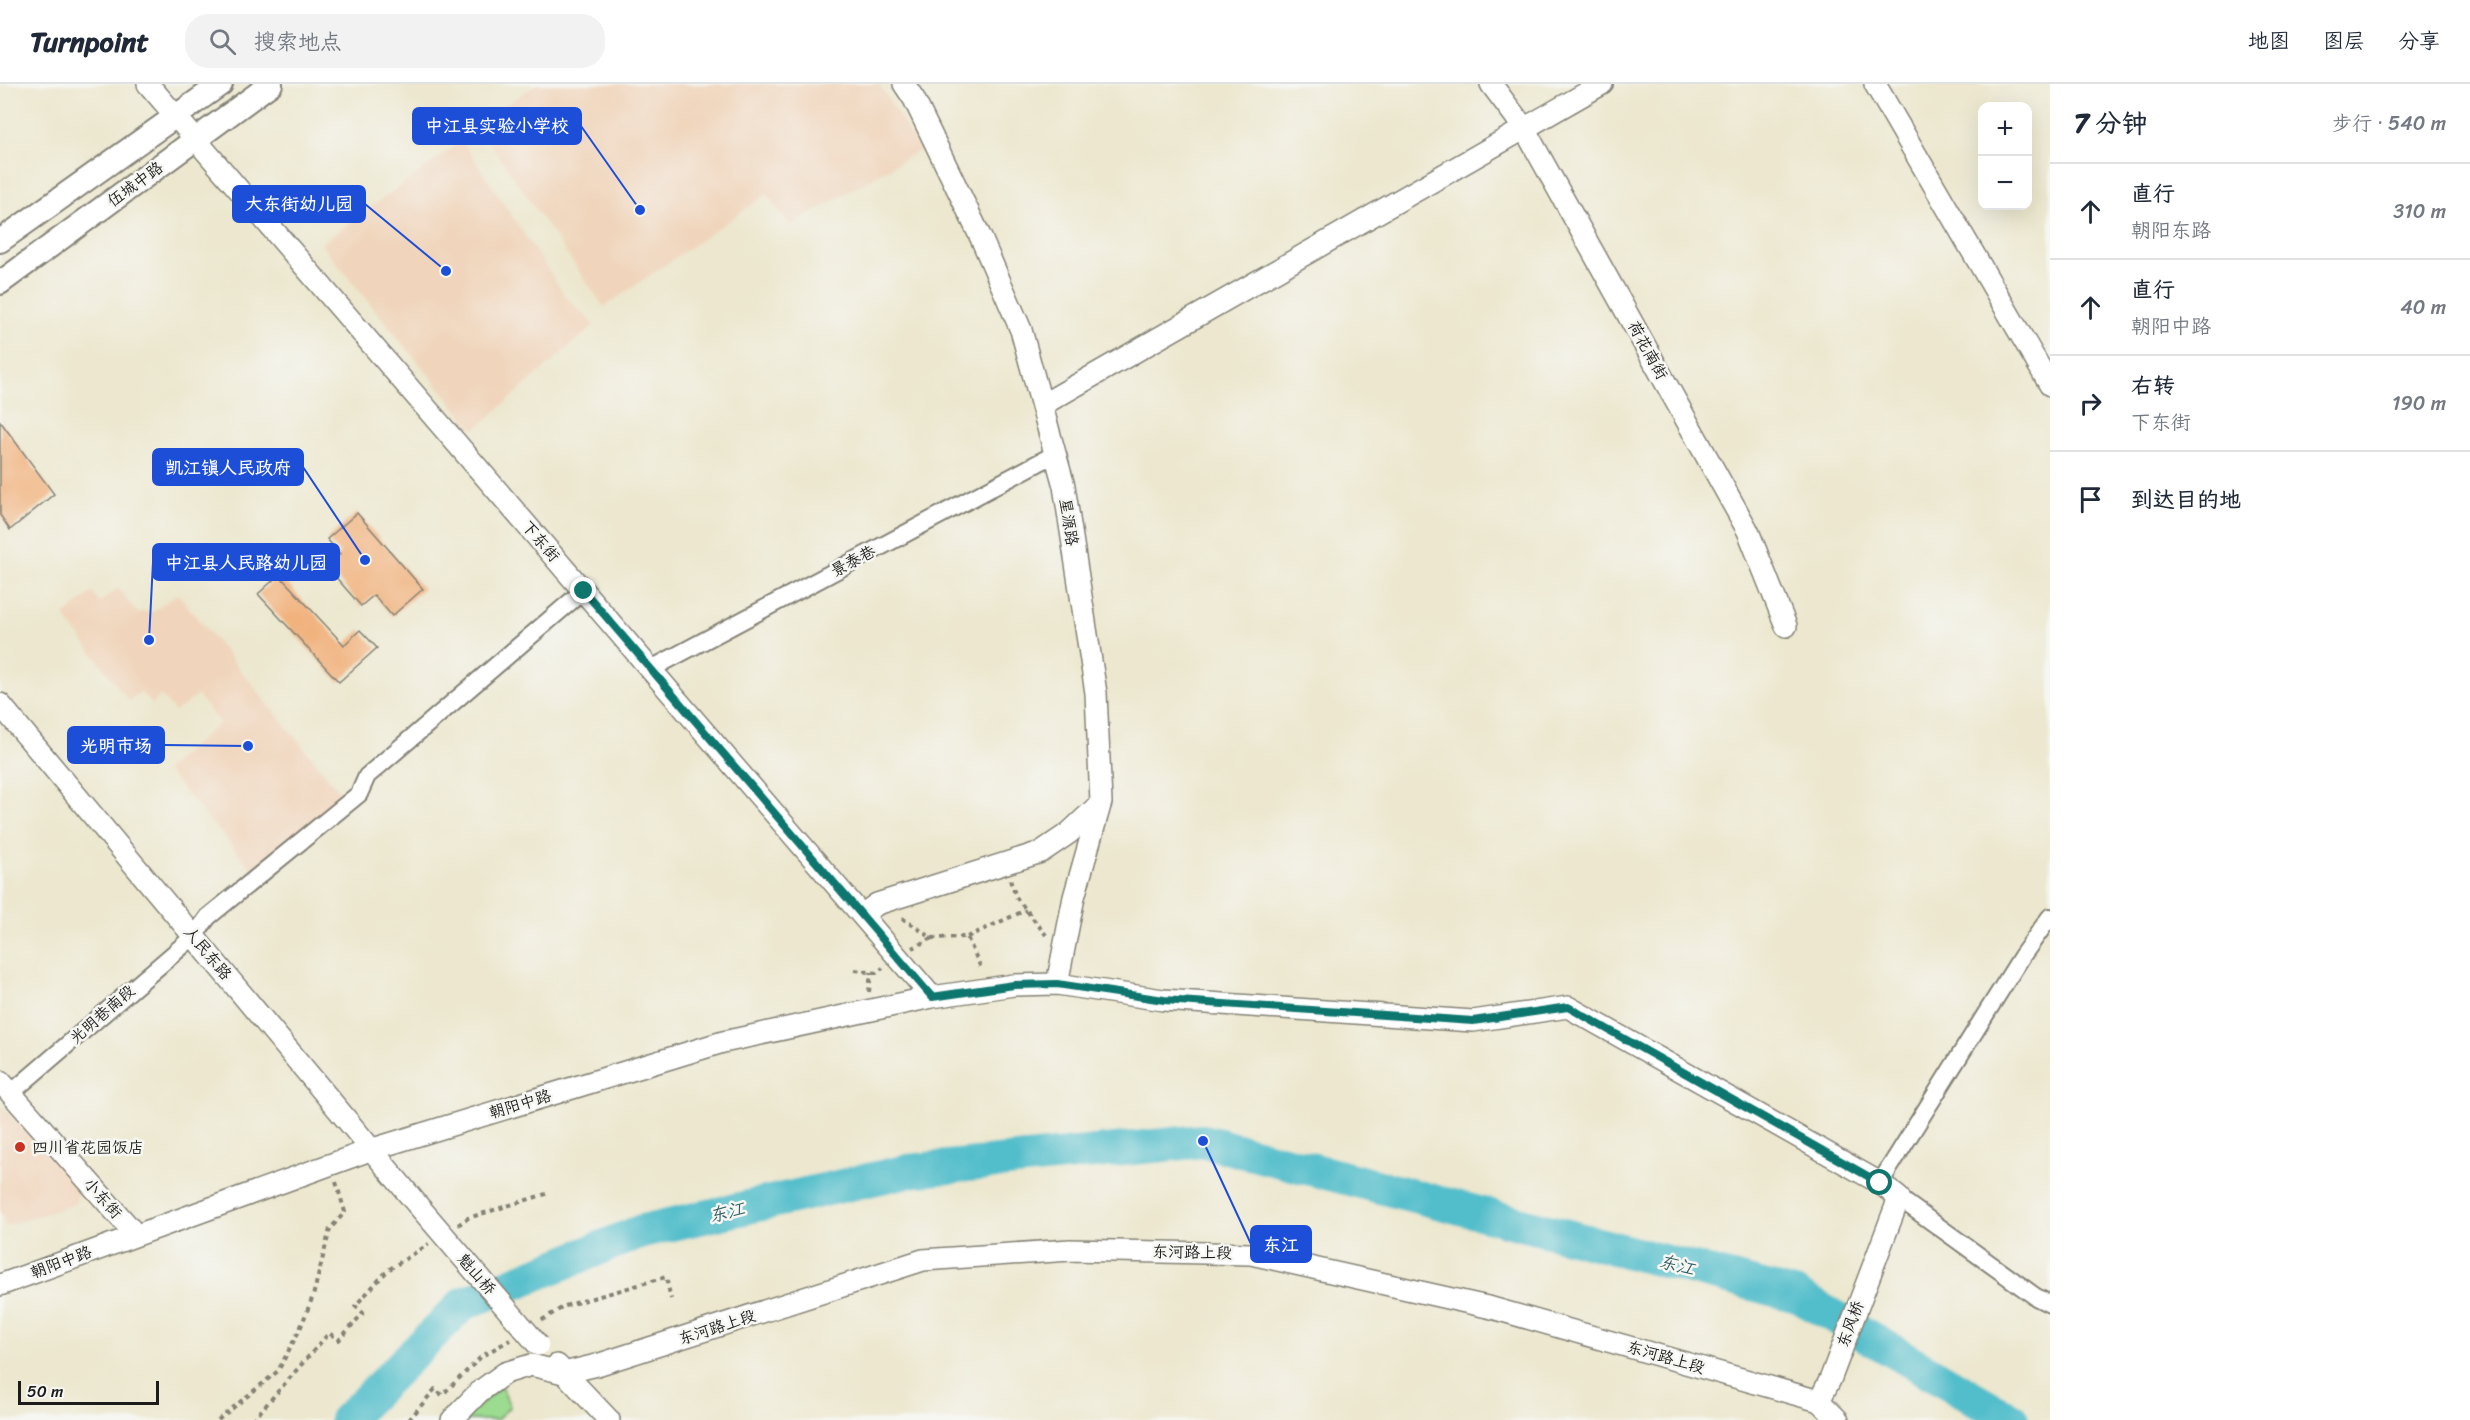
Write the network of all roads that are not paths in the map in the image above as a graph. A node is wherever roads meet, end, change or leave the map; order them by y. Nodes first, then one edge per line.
1 (148, 84) edge
2 (221, 84) edge
3 (271, 84) edge
4 (904, 84) edge
5 (1491, 84) edge
6 (1602, 84) edge
7 (1875, 84) edge
8 (175, 116) junction
9 (1524, 128) junction
10 (195, 140) junction
11 (0, 241) edge
12 (0, 284) edge
13 (2050, 385) edge
14 (1042, 405) junction
15 (1055, 454) junction
16 (584, 591) junction
17 (1786, 626) dead end
18 (651, 669) junction
19 (0, 704) edge
20 (1101, 802) junction
21 (862, 915) junction
22 (2050, 917) edge
23 (194, 936) junction
24 (1057, 984) junction
25 (932, 997) junction
26 (5, 1087) edge
27 (373, 1149) junction
28 (1880, 1183) junction
29 (1899, 1198) junction
30 (416, 1203) joint
31 (135, 1234) junction
32 (0, 1285) edge
33 (2050, 1304) edge
34 (564, 1373) junction
35 (1819, 1401) junction
36 (452, 1420) edge
37 (609, 1420) edge
38 (1838, 1420) edge

1 - 8 street, 下东街
2 - 8 main road, 伍城中路
3 - 10 main road, 伍城中路
4 - 14 street, 星源路
5 - 9 street, 荷花南街
6 - 9 street
7 - 13 street
8 - 10 street, 下东街
8 - 11 main road, 伍城中路
9 - 14 street
9 - 17 street, 荷花南街
10 - 12 main road, 伍城中路
10 - 16 street, 下东街
14 - 15 street, 星源路
15 - 18 street, 景泰巷
15 - 20 street, 星源路
16 - 18 street, 下东街
16 - 23 street, 光明巷南段
18 - 21 street, 下东街
19 - 23 street, 人民东路
20 - 21 street
20 - 24 street, 星源路
21 - 25 street, 下东街
22 - 28 street
23 - 26 street, 光明巷南段
23 - 27 street, 人民东路
24 - 25 street, 朝阳中路
24 - 28 street, 朝阳中路
25 - 27 street, 朝阳中路
26 - 31 street, 小东街
27 - 30 street, 人民东路
27 - 31 street, 朝阳中路
28 - 29 street, 朝阳中路
29 - 33 street
29 - 35 street, 东风桥
30 - 34 street, 魁山桥, bridge
31 - 32 street, 朝阳中路
34 - 35 street, 东河路上段
34 - 36 street
34 - 37 street, 魁山桥
35 - 38 street

